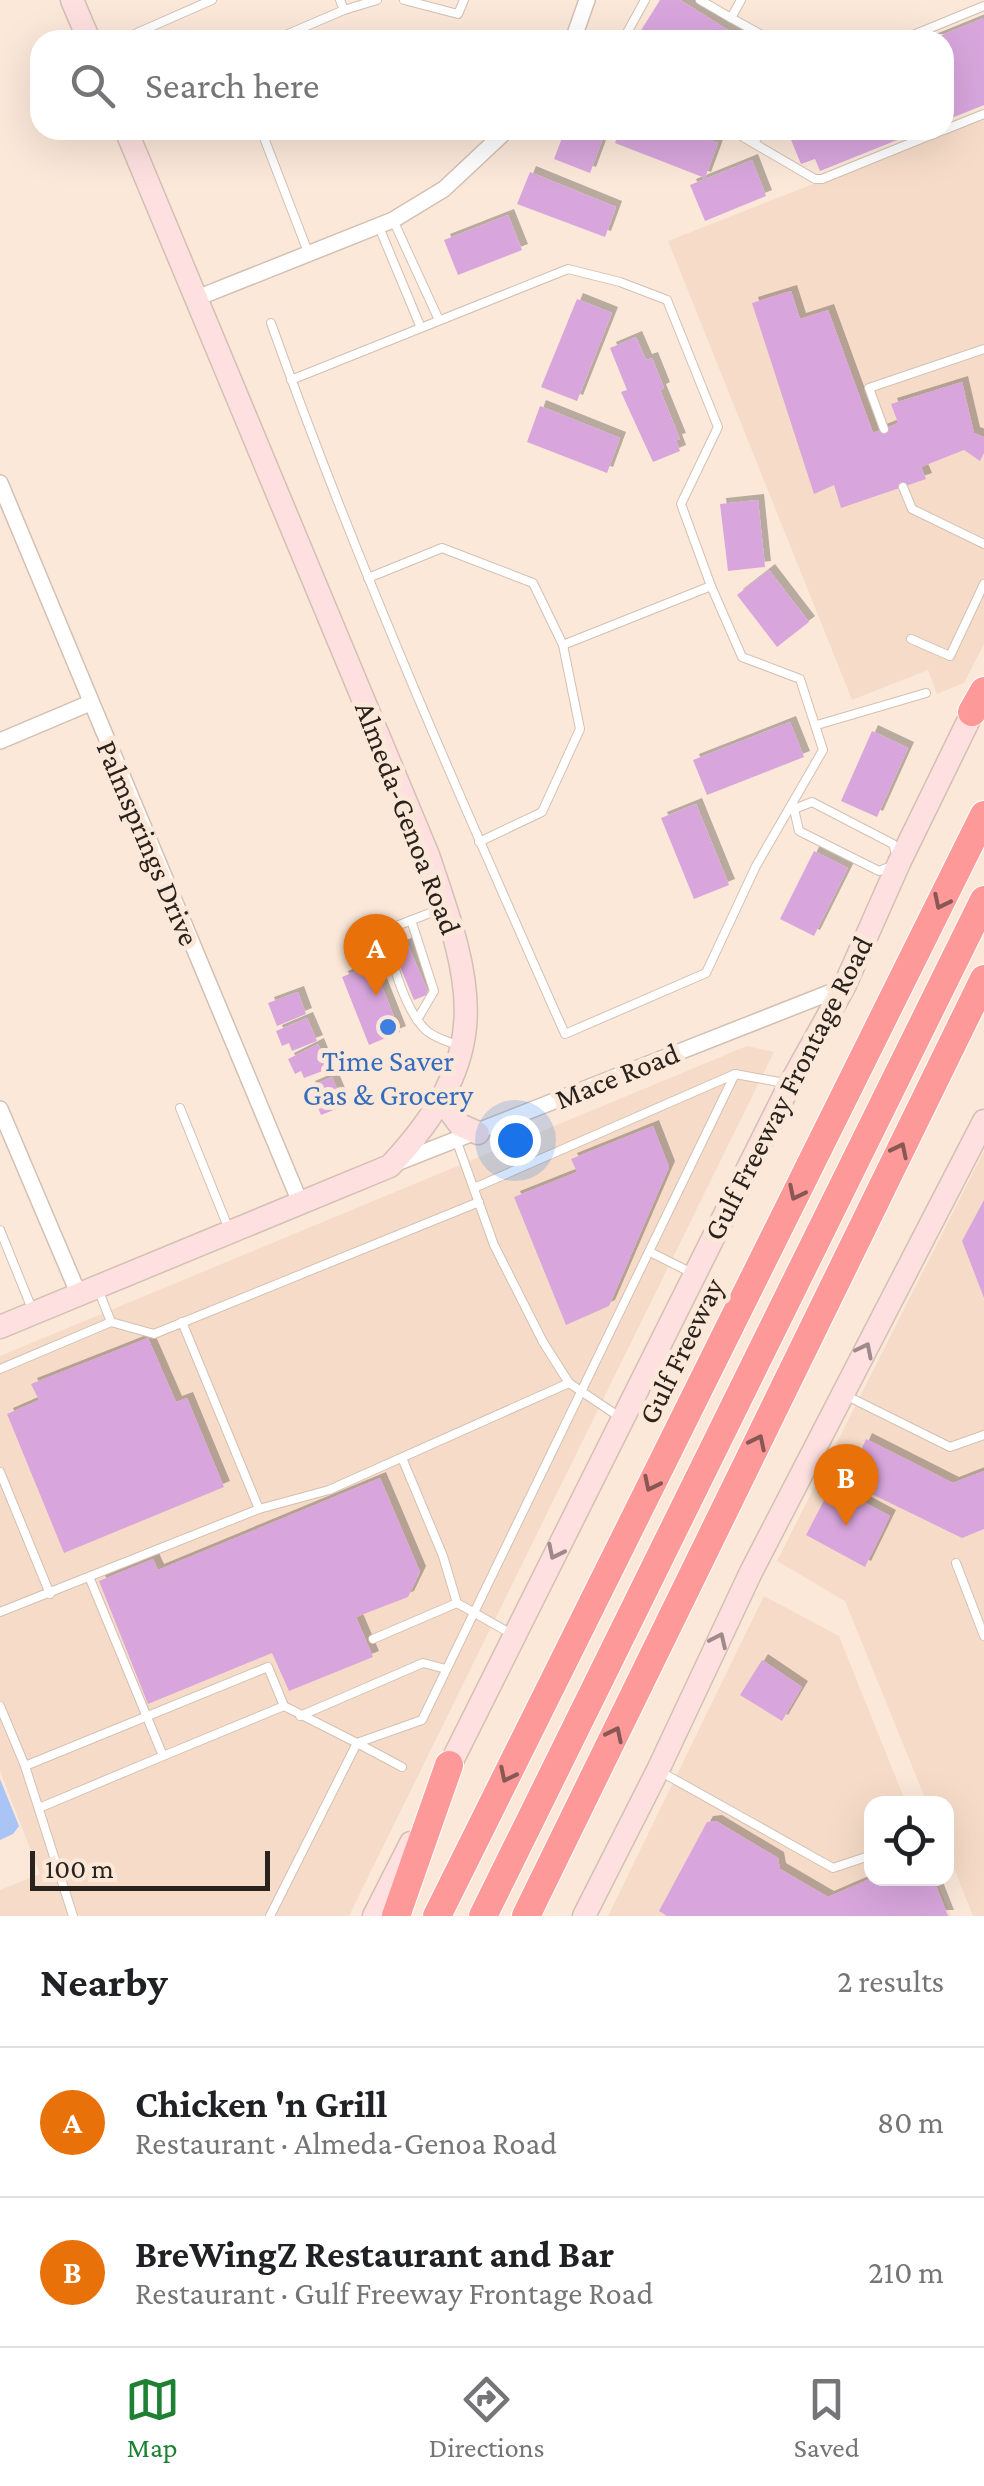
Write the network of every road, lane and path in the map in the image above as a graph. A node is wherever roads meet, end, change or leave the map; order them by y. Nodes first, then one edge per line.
1 (72, 0) edge
2 (212, 0) edge
3 (340, 0) edge
4 (377, 0) edge
5 (404, 0) edge
6 (464, 0) edge
7 (587, 0) edge
8 (645, 0) edge
9 (700, 0) edge
10 (741, 0) edge
11 (984, 6) edge
12 (344, 10) junction
13 (731, 18) junction
14 (84, 30) edge
15 (144, 30) edge
16 (297, 30) edge
17 (576, 30) edge
18 (628, 30) edge
19 (752, 30) edge
20 (925, 30) edge
21 (984, 114) edge
22 (954, 126) edge
23 (130, 140) edge
24 (265, 140) edge
25 (496, 140) edge
26 (747, 140) edge
27 (756, 140) edge
28 (919, 140) edge
29 (754, 144) junction
30 (386, 224) junction
31 (310, 256) junction
32 (197, 298) junction
33 (439, 320) junction
34 (271, 323) dead end
35 (421, 328) junction
36 (984, 349) edge
37 (291, 380) junction
38 (884, 429) dead end
39 (0, 483) edge
40 (903, 487) dead end
41 (984, 544) edge
42 (368, 578) junction
43 (984, 584) edge
44 (711, 586) junction
45 (911, 638) dead end
46 (564, 645) junction
47 (926, 693) dead end
48 (980, 697) edge
49 (90, 703) junction
50 (818, 725) junction
51 (0, 741) edge
52 (792, 808) junction
53 (984, 815) edge
54 (479, 842) junction
55 (899, 862) junction
56 (984, 900) edge
57 (446, 906) junction
58 (411, 920) junction
59 (984, 979) edge
60 (844, 987) junction
61 (416, 1020) junction
62 (462, 1046) junction
63 (735, 1074) junction
64 (790, 1084) junction
65 (442, 1101) junction
66 (180, 1108) dead end
67 (0, 1109) edge
68 (984, 1121) edge
69 (5, 1134) edge
70 (468, 1138) junction
71 (390, 1166) junction
72 (474, 1188) junction
73 (300, 1202) junction
74 (479, 1202) junction
75 (0, 1230) edge
76 (229, 1232) junction
77 (650, 1252) junction
78 (694, 1274) junction
79 (88, 1291) junction
80 (34, 1314) junction
81 (111, 1322) junction
82 (182, 1322) junction
83 (0, 1327) edge
84 (0, 1370) edge
85 (570, 1383) junction
86 (582, 1394) junction
87 (843, 1394) junction
88 (621, 1418) junction
89 (984, 1436) edge
90 (402, 1458) junction
91 (0, 1472) edge
92 (260, 1508) junction
93 (956, 1564) dead end
94 (90, 1579) junction
95 (50, 1594) junction
96 (458, 1603) junction
97 (472, 1611) junction
98 (0, 1612) edge
99 (514, 1636) junction
100 (984, 1636) edge
101 (373, 1639) dead end
102 (446, 1669) junction
103 (0, 1706) edge
104 (284, 1706) junction
105 (147, 1716) junction
106 (300, 1716) junction
107 (356, 1743) junction
108 (163, 1756) junction
109 (450, 1765) junction
110 (25, 1766) junction
111 (402, 1767) dead end
112 (658, 1770) junction
113 (39, 1808) junction
114 (864, 1858) edge
115 (73, 1916) edge
116 (270, 1916) edge
117 (374, 1916) edge
118 (396, 1916) edge
119 (437, 1916) edge
120 (483, 1916) edge
121 (526, 1916) edge
122 (584, 1916) edge

1 - 14 main road
2 - 15 lane
3 - 12 lane
4 - 12 lane
5 - 6 lane
7 - 17 street
8 - 18 lane
9 - 13 lane
10 - 13 lane
11 - 20 lane
12 - 16 lane
13 - 19 lane
21 - 22 lane
23 - 32 main road, Almeda-Genoa Road
24 - 31 lane
25 - 30 street
26 - 29 lane
27 - 29 lane
28 - 29 lane
30 - 31 street
30 - 33 lane
30 - 35 lane
31 - 32 street
32 - 57 main road, Almeda-Genoa Road
33 - 35 lane
33 - 44 lane
34 - 37 lane
35 - 37 lane
36 - 38 lane
37 - 42 lane
39 - 49 street, Palmsprings Drive
40 - 41 lane
42 - 46 lane
42 - 54 lane
43 - 45 lane
44 - 46 lane
44 - 50 lane
46 - 54 lane
47 - 50 lane
48 - 55 main road, Gulf Freeway Frontage Road
49 - 51 street
49 - 73 street, Palmsprings Drive
50 - 52 lane
52 - 54 lane
52 - 55 lane
52 - 55 lane
53 -> 119 highway, Gulf Freeway
55 - 60 main road, Gulf Freeway Frontage Road
56 - 120 highway
57 - 58 lane
57 - 62 main road, Almeda-Genoa Road
58 - 61 lane
58 - 61 lane
121 -> 59 highway
60 - 64 main road, Gulf Freeway Frontage Road
60 - 70 street, Mace Road
61 - 62 lane
62 - 65 main road, Almeda-Genoa Road
63 - 64 lane
63 - 72 lane
63 - 77 lane
64 - 78 main road, Gulf Freeway Frontage Road
65 - 70 main road
65 - 71 main road, Almeda-Genoa Road
66 - 76 lane
67 - 69 street
87 -> 68 main road
69 - 79 street
70 - 71 street, Mace Road
70 - 72 lane
71 - 73 main road, Almeda-Genoa Road
72 - 74 lane
73 - 76 main road, Almeda-Genoa Road
74 - 82 lane
74 - 85 lane
75 - 80 lane
76 - 79 main road, Almeda-Genoa Road
77 - 78 lane
77 - 86 lane
78 - 88 main road, Gulf Freeway Frontage Road
79 - 80 main road, Almeda-Genoa Road
79 - 81 lane
80 - 83 main road, Almeda-Genoa Road
81 - 82 lane
81 - 84 lane
82 - 92 lane
85 - 86 lane
85 - 90 lane
86 - 88 lane
86 - 97 lane
87 - 89 lane
112 -> 87 main road
88 -> 99 main road, Gulf Freeway Frontage Road
90 - 92 lane
90 - 96 lane
91 - 95 lane
92 - 94 lane
93 - 100 lane
94 - 95 lane
94 - 105 lane
95 - 98 lane
96 - 97 lane
96 - 101 lane
97 - 99 lane
97 - 102 lane
99 - 109 main road, Gulf Freeway Frontage Road
102 - 106 lane
102 - 107 lane
103 - 110 lane
104 - 105 lane
104 - 106 lane
104 - 108 lane
105 - 108 lane
105 - 110 lane
106 - 107 lane
107 - 111 lane
107 - 116 lane
108 - 113 lane
109 - 117 main road, Gulf Freeway Frontage Road
109 - 118 highway
110 - 113 lane
112 - 114 lane
112 - 122 main road
113 - 115 lane

